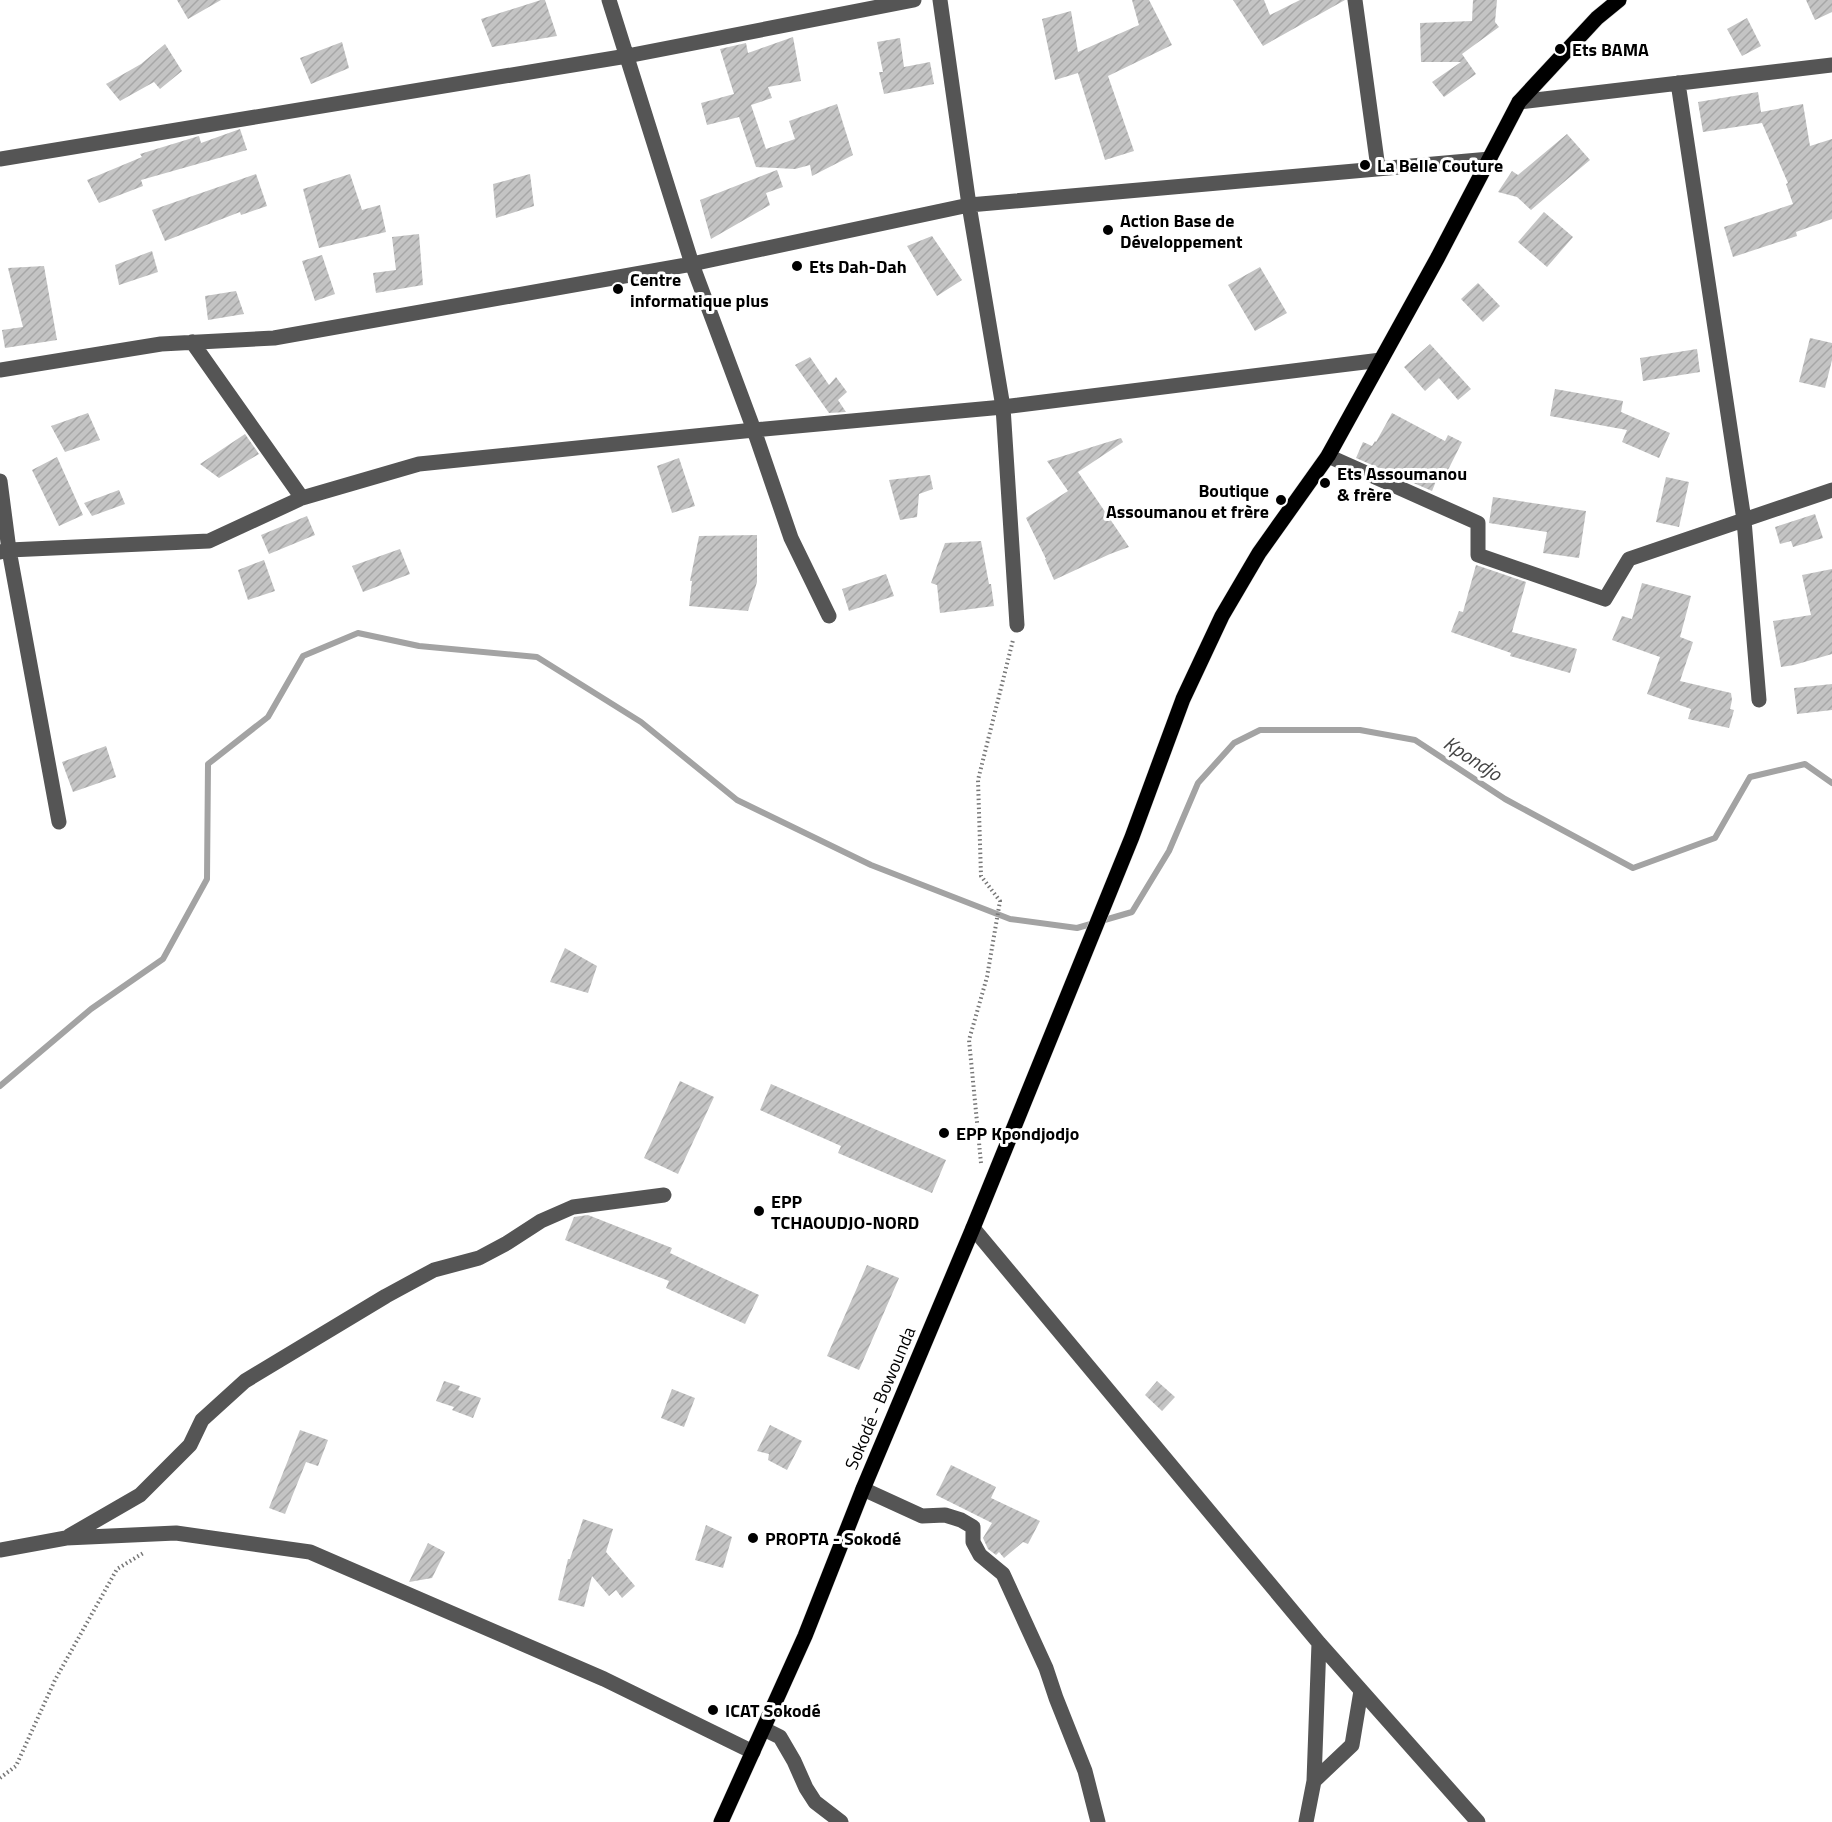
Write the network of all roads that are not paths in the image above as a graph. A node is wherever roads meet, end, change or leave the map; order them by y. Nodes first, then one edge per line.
1 (609, 0) edge
2 (914, 0) edge
3 (940, 0) edge
4 (1355, 0) edge
5 (1618, 0) edge
6 (627, 56) junction
7 (1832, 65) edge
8 (1678, 83) junction
9 (1519, 102) junction
10 (0, 159) edge
11 (1490, 159) junction
12 (1378, 168) junction
13 (969, 205) junction
14 (692, 264) junction
15 (192, 342) junction
16 (1381, 360) junction
17 (0, 370) edge
18 (1004, 407) junction
19 (754, 429) junction
20 (1328, 456) junction
21 (0, 481) edge
22 (1832, 490) edge
23 (302, 498) junction
24 (1744, 520) junction
25 (5, 551) edge
26 (829, 616) dead end
27 (1017, 625) road end
28 (1759, 700) dead end
29 (59, 822) dead end
30 (664, 1195) dead end
31 (973, 1228) junction
32 (863, 1489) junction
33 (66, 1538) junction
34 (0, 1550) edge
35 (1319, 1643) junction
36 (1361, 1692) junction
37 (764, 1729) junction
38 (753, 1752) junction
39 (1314, 1781) junction
40 (721, 1822) edge
41 (841, 1822) edge
42 (1098, 1822) edge
43 (1306, 1822) edge
44 (1478, 1822) edge

1 - 6 street
2 - 6 street
3 - 13 street
4 - 12 street
5 - 9 main road, Sokodé - Bowounda
6 - 10 street
6 - 14 street
7 - 8 street
8 - 9 street
8 - 24 street
9 - 11 main road, Sokodé - Bowounda
11 - 12 street
11 - 16 main road, Sokodé - Bowounda
12 - 13 street
13 - 14 street
13 - 18 street
14 - 15 street
14 - 19 street
15 - 17 street
15 - 23 street
16 - 18 street
16 - 20 main road, Sokodé - Bowounda
18 - 19 street
18 - 27 street
19 - 23 street
19 - 26 street
20 - 24 street
20 - 31 main road, Sokodé - Bowounda
21 - 25 street
22 - 24 street
23 - 25 street
24 - 28 street
25 - 29 street
30 - 33 street
31 - 32 main road, Sokodé - Bowounda
31 - 35 street
32 - 37 main road, Sokodé - Bowounda
32 - 42 street
33 - 34 street
33 - 38 street
35 - 36 street
35 - 39 street
36 - 39 street
36 - 44 street
37 - 38 main road, Sokodé - Bowounda
37 - 41 street
38 - 40 main road, Sokodé - Bowounda
39 - 43 street

